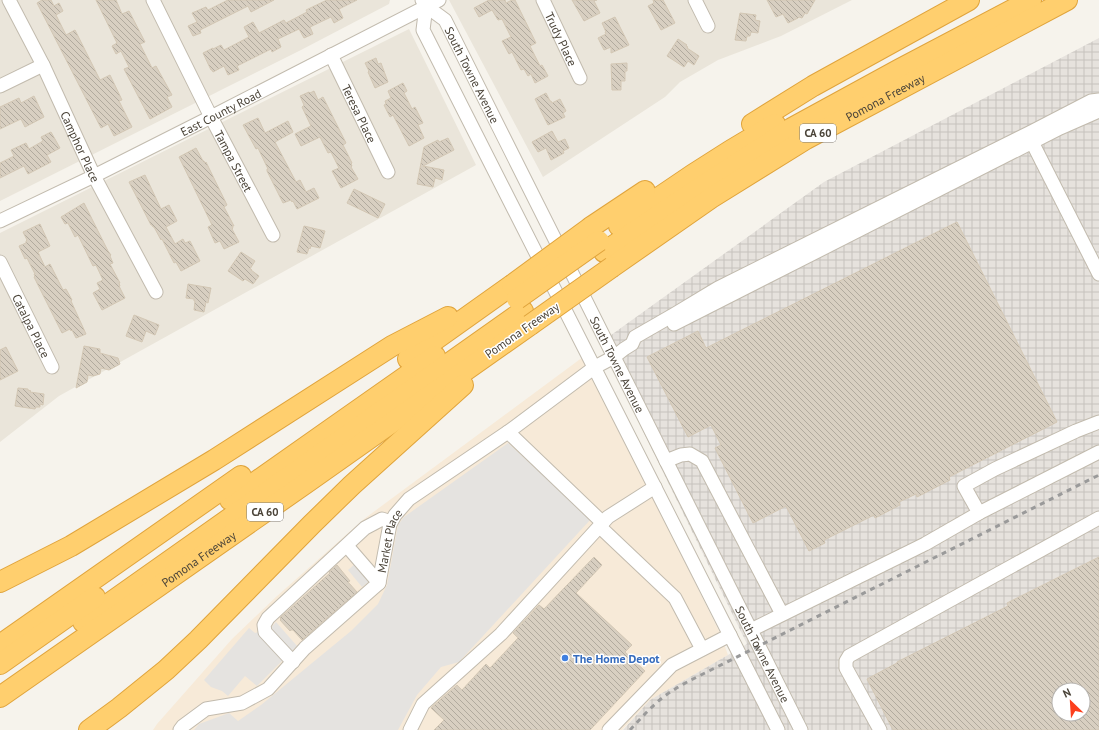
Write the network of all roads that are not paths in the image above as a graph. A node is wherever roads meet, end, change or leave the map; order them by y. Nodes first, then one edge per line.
1 (8, 0) edge
2 (439, 0) edge
3 (543, 0) edge
4 (695, 0) edge
5 (969, 0) edge
6 (1003, 0) edge
7 (1031, 0) edge
8 (1067, 0) edge
9 (155, 1) edge
10 (424, 3) edge
11 (708, 26) dead end
12 (331, 55) junction
13 (43, 65) junction
14 (580, 78) dead end
15 (0, 86) edge
16 (1099, 100) edge
17 (1099, 110) edge
18 (211, 117) junction
19 (1032, 142) junction
20 (388, 172) dead end
21 (94, 176) junction
22 (0, 221) edge
23 (273, 235) dead end
24 (602, 247) junction
25 (0, 262) edge
26 (567, 263) junction
27 (1099, 274) edge
28 (156, 292) dead end
29 (520, 305) junction
30 (632, 344) junction
31 (614, 357) junction
32 (52, 367) dead end
33 (595, 367) junction
34 (1099, 422) edge
35 (508, 432) junction
36 (1099, 452) edge
37 (666, 461) junction
38 (655, 487) junction
39 (979, 513) junction
40 (1099, 518) edge
41 (604, 522) junction
42 (390, 524) junction
43 (347, 546) junction
44 (0, 581) edge
45 (379, 583) junction
46 (45, 613) junction
47 (782, 614) junction
48 (0, 630) edge
49 (751, 630) junction
50 (730, 635) junction
51 (0, 645) edge
52 (702, 649) junction
53 (293, 662) junction
54 (0, 664) edge
55 (29, 677) junction
56 (0, 680) edge
57 (0, 697) edge
58 (0, 705) edge
59 (89, 730) edge
60 (180, 730) edge
61 (410, 730) edge
62 (609, 730) edge
63 (778, 730) edge
64 (801, 730) edge
65 (880, 730) edge

1 - 13 street, Camphor Place
2 - 10 street, East County Road
3 - 14 street, Trudy Place
4 - 11 street
5 - 24 highway, Pomona Freeway / CA 60
6 - 24 highway
7 - 24 highway
8 - 24 highway, Pomona Freeway / CA 60
9 - 18 street, Tampa Street
10 - 12 street, East County Road
10 - 26 street, South Towne Avenue
10 - 33 street, South Towne Avenue
12 - 18 street, East County Road
12 - 20 street, Teresa Place
13 - 15 street
13 - 21 street, Camphor Place
16 - 30 street
17 - 19 street
18 - 21 street, East County Road
18 - 23 street, Tampa Street
19 - 27 street
19 - 30 street
21 - 22 street, East County Road
21 - 28 street, Camphor Place
24 - 26 highway, bridge
24 - 29 highway, Pomona Freeway / CA 60, bridge
24 - 29 highway, Pomona Freeway / CA 60, bridge
25 - 32 street, Catalpa Place
26 - 29 highway, bridge
26 - 31 street, South Towne Avenue
29 - 44 highway
29 - 46 highway, Pomona Freeway / CA 60
29 - 54 highway
29 - 55 highway, Pomona Freeway / CA 60
29 - 56 highway
29 - 59 highway
30 - 31 street, Market Place
31 - 33 street, Market Place
31 - 37 street, South Towne Avenue
33 - 35 street, Market Place
33 - 38 street, South Towne Avenue
34 - 39 street
35 - 41 street
35 - 42 street, Market Place
36 - 39 street
37 - 47 street
37 - 49 street, South Towne Avenue
38 - 41 street
38 - 50 street, South Towne Avenue
39 - 47 street
40 - 65 street
41 - 52 street
41 - 61 street
42 - 43 street
42 - 45 street, Market Place
43 - 45 street
43 - 53 street
45 - 53 street, Market Place
46 - 48 highway
46 - 51 highway, Pomona Freeway / CA 60
47 - 49 street
49 - 64 street, South Towne Avenue
50 - 52 street
50 - 63 street, South Towne Avenue
52 - 62 street
53 - 60 street, Market Place
55 - 57 highway, Pomona Freeway / CA 60
55 - 58 highway

